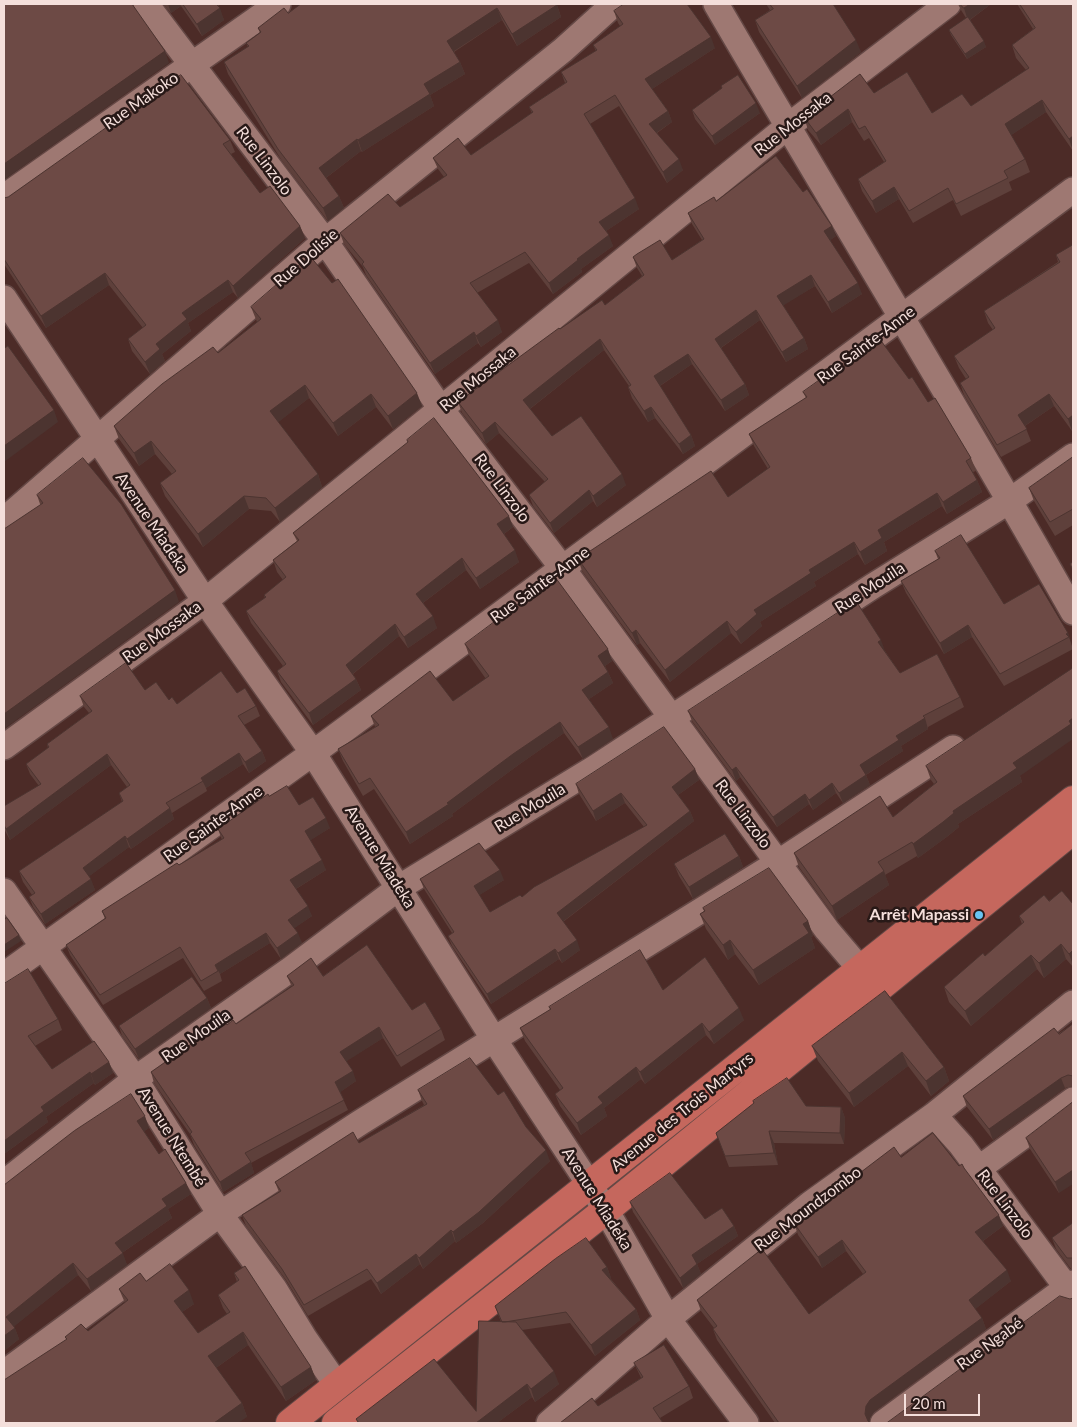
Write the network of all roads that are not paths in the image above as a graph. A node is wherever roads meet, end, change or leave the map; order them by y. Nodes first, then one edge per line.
1 (146, 4) edge
2 (278, 4) edge
3 (614, 4) edge
4 (716, 4) edge
5 (948, 4) edge
6 (192, 65) junction
7 (787, 126) junction
8 (1073, 190) edge
9 (4, 197) edge
10 (325, 241) junction
11 (4, 298) edge
12 (901, 319) junction
13 (441, 409) junction
14 (96, 440) junction
15 (1073, 456) edge
16 (1011, 500) junction
17 (4, 520) edge
18 (563, 569) junction
19 (205, 601) junction
20 (1073, 612) edge
21 (671, 718) junction
22 (971, 737) edge
23 (4, 747) edge
24 (313, 752) junction
25 (1073, 800) edge
26 (1073, 830) edge
27 (779, 862) junction
28 (400, 887) junction
29 (4, 891) edge
30 (42, 947) junction
31 (861, 970) junction
32 (4, 975) edge
33 (1073, 1003) edge
34 (495, 1040) junction
35 (135, 1079) junction
36 (1073, 1100) edge
37 (934, 1115) junction
38 (978, 1169) junction
39 (4, 1183) edge
40 (590, 1185) junction
41 (606, 1210) junction
42 (220, 1214) junction
43 (1071, 1289) edge
44 (668, 1319) junction
45 (4, 1373) edge
46 (337, 1385) junction
47 (290, 1423) edge
48 (336, 1423) edge
49 (549, 1423) edge
50 (746, 1423) edge
51 (883, 1423) edge

1 - 6 street, Rue Linzolo
2 - 6 street, Rue Makoko
3 - 10 street, Rue Dolisie
4 - 7 street
5 - 7 street, Rue Mossaka
6 - 9 street, Rue Makoko
6 - 10 street, Rue Linzolo
7 - 12 street
7 - 13 street, Rue Mossaka
8 - 12 street, Rue Sainte-Anne
10 - 13 street, Rue Linzolo
10 - 14 street, Rue Dolisie
11 - 14 street, Avenue Miadeka
12 - 16 street
12 - 18 street, Rue Sainte-Anne
13 - 18 street, Rue Linzolo
13 - 19 street, Rue Mossaka
14 - 17 street, Rue Dolisie
14 - 19 street, Avenue Miadeka
15 - 16 street, Rue Mouila
16 - 20 street
16 - 21 street, Rue Mouila
18 - 21 street, Rue Linzolo
18 - 24 street, Rue Sainte-Anne
19 - 23 street, Rue Mossaka
19 - 24 street, Avenue Miadeka
21 - 27 street, Rue Linzolo
21 - 28 street, Rue Mouila
22 - 27 street
24 - 28 street, Avenue Miadeka
24 - 30 street, Rue Sainte-Anne
25 - 31 main road, Avenue des Trois Martyrs
26 - 41 main road, Avenue des Trois Martyrs
27 - 31 street, Rue Linzolo
27 - 34 street
28 - 34 street, Avenue Miadeka
28 - 35 street, Rue Mouila
29 - 30 street, Avenue Ntembé
30 - 32 street, Rue Sainte-Anne
30 - 35 street, Avenue Ntembé
31 - 40 main road, Avenue des Trois Martyrs
33 - 37 street, Rue Moundzombo
34 - 40 street, Avenue Miadeka
34 - 42 street
35 - 39 street, Rue Mouila
35 - 42 street, Avenue Ntembé
36 - 38 street
37 - 38 street, Rue Linzolo
37 - 44 street, Rue Moundzombo
38 - 43 street, Rue Linzolo
40 - 41 street, Avenue Miadeka
40 - 46 main road, Avenue des Trois Martyrs
41 - 44 street, Avenue Miadeka
41 - 48 main road, Avenue des Trois Martyrs
42 - 45 street
42 - 46 street, Avenue Ntembé
43 - 51 street, Rue Ngabé
44 - 49 street, Rue Moundzombo
44 - 50 street, Avenue Miadeka
46 - 47 main road, Avenue des Trois Martyrs

